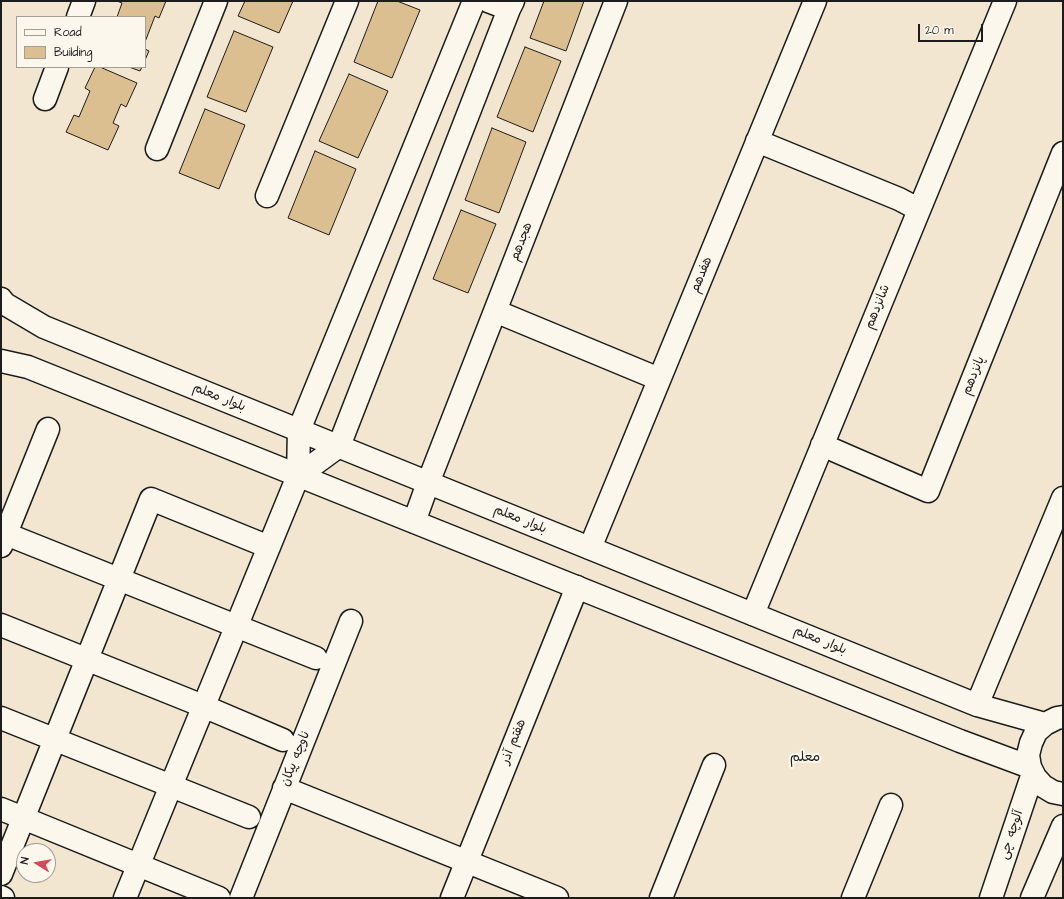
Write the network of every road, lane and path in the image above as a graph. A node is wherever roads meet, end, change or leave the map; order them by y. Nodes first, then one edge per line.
1 (84, 1) edge
2 (216, 1) edge
3 (348, 1) edge
4 (474, 1) edge
5 (488, 1) edge
6 (616, 1) edge
7 (815, 1) edge
8 (1004, 1) edge
9 (511, 4) edge
10 (78, 16) edge
11 (58, 68) edge
12 (45, 99) dead end
13 (757, 141) junction
14 (157, 149) dead end
15 (1063, 153) edge
16 (267, 196) dead end
17 (918, 209) junction
18 (1, 299) edge
19 (495, 311) junction
20 (1, 361) edge
21 (659, 379) junction
22 (48, 429) dead end
23 (299, 430) junction
24 (822, 445) junction
25 (339, 446) junction
26 (298, 476) junction
27 (428, 483) junction
28 (1063, 498) edge
29 (414, 522) junction
30 (4, 541) edge
31 (269, 547) junction
32 (590, 548) junction
33 (119, 579) junction
34 (577, 587) junction
35 (753, 614) junction
36 (351, 621) dead end
37 (1, 624) edge
38 (236, 626) junction
39 (316, 658) dead end
40 (87, 659) junction
41 (977, 705) junction
42 (204, 706) junction
43 (1, 718) edge
44 (1054, 720) edge
45 (55, 740) junction
46 (283, 740) dead end
47 (714, 765) dead end
48 (1031, 770) junction
49 (171, 786) junction
50 (284, 788) junction
51 (1063, 794) edge
52 (891, 804) dead end
53 (1, 810) edge
54 (249, 817) dead end
55 (23, 818) junction
56 (1063, 826) edge
57 (467, 862) junction
58 (139, 865) junction
59 (1, 874) edge
60 (125, 898) edge
61 (219, 898) edge
62 (241, 898) edge
63 (452, 898) edge
64 (557, 898) edge
65 (661, 898) edge
66 (853, 898) edge
67 (991, 898) edge
68 (1032, 898) edge

1 - 10 street
2 - 14 street
3 - 16 street
4 - 23 street
5 - 9 street
6 - 19 street, هجدهم
7 - 13 street, هفدهم
8 - 17 street, شانزدهم
9 - 25 street
11 - 12 street
13 - 17 street
13 - 21 street, هفدهم
15 - 24 street, پانزدهم
17 - 24 street, شانزدهم
18 - 23 street, بلوار معلم
19 - 21 street
19 - 27 street, هجدهم
20 - 26 street
21 - 32 street, هفدهم
22 - 30 street
23 - 25 street, بلوار معلم
23 - 26 street
24 - 35 street, شانزدهم
25 - 26 street
25 - 27 street, بلوار معلم
26 - 29 street
26 - 31 street
27 - 29 street, هجدهم
27 - 32 street, بلوار معلم
28 - 41 street
29 - 34 street
30 - 33 street
31 - 33 street
31 - 38 street
32 - 35 street, بلوار معلم
33 - 38 street
33 - 40 street
34 - 48 street
34 - 57 street, هفتم آذر
35 - 41 street, بلوار معلم
36 - 50 street, ناوچه پیکان
37 - 40 street
38 - 39 street
38 - 42 street
40 - 42 street
40 - 45 street
41 - 44 street, بلوار معلم
42 - 46 street
42 - 49 street
43 - 45 street
44 - 48 street, آلوچه چی
45 - 49 street
45 - 55 street
47 - 65 street
48 - 51 street
48 - 67 street, آلوچه چی
49 - 54 street
49 - 58 street
50 - 57 street
50 - 62 street, ناوچه پیکان
52 - 66 street
53 - 55 street
55 - 58 street
55 - 59 street
56 - 68 street
57 - 63 street, هفتم آذر
57 - 64 street
58 - 60 street
58 - 61 street

